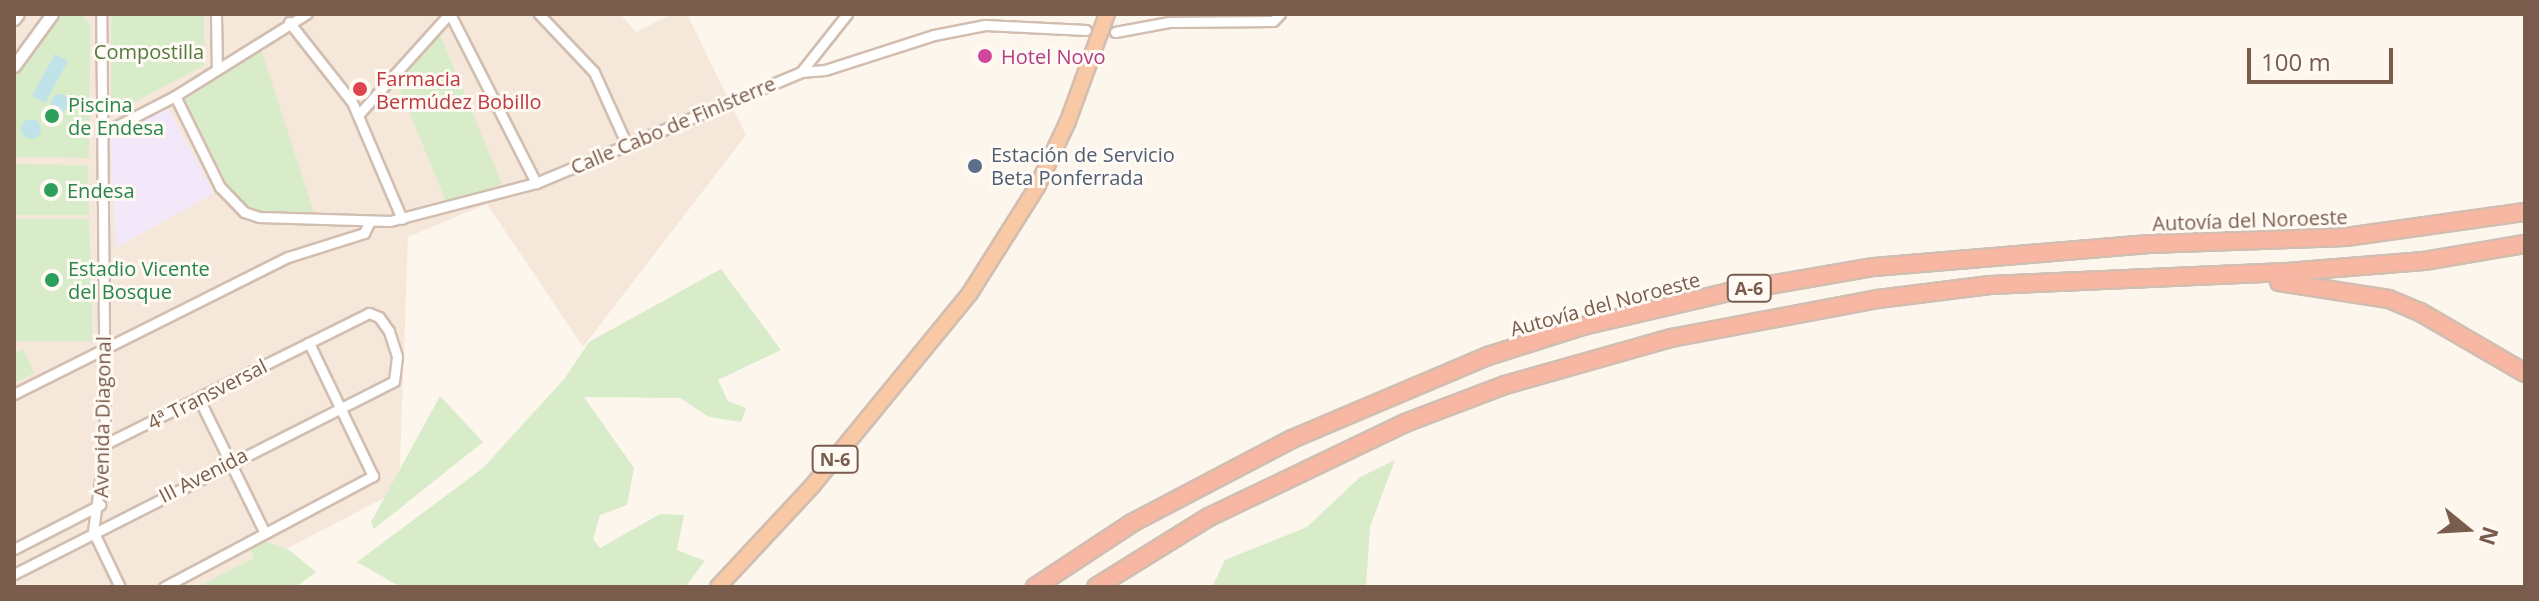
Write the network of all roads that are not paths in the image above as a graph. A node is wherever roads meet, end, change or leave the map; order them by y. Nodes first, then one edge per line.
1 (18, 14) edge
2 (52, 14) edge
3 (100, 14) edge
4 (216, 14) edge
5 (306, 14) edge
6 (450, 14) edge
7 (539, 14) edge
8 (847, 14) edge
9 (1107, 14) edge
10 (1280, 14) edge
11 (14, 19) edge
12 (289, 22) junction
13 (1086, 30) dead end
14 (1115, 32) dead end
15 (14, 66) edge
16 (217, 69) junction
17 (801, 72) junction
18 (175, 96) junction
19 (359, 114) junction
20 (103, 133) junction
21 (626, 143) junction
22 (536, 183) junction
23 (2525, 203) edge
24 (2525, 212) edge
25 (402, 219) junction
26 (370, 221) junction
27 (2149, 244) junction
28 (2525, 244) edge
29 (1906, 297) junction
30 (309, 343) junction
31 (104, 347) junction
32 (2525, 373) edge
33 (394, 381) joint
34 (14, 394) edge
35 (199, 399) junction
36 (340, 408) junction
37 (105, 444) junction
38 (228, 461) junction
39 (100, 505) junction
40 (93, 531) junction
41 (265, 533) junction
42 (14, 549) edge
43 (14, 574) edge
44 (120, 587) edge
45 (164, 587) edge
46 (718, 587) edge
47 (1035, 587) edge
48 (1096, 587) edge

1 - 11 street
2 - 15 street
3 - 20 street, Avenida Diagonal
4 - 16 street
5 - 12 street
6 - 19 street
6 - 22 street
7 - 21 street
8 - 17 street
9 - 46 highway, N-6
10 - 14 street
12 - 16 street
12 - 19 street
13 - 17 street, Calle Cabo de Finisterre
16 - 18 street
17 - 21 street, Calle Cabo de Finisterre
18 - 20 street
18 - 26 street, Calle Cabo de Finisterre
19 - 25 street
20 - 31 street, Avenida Diagonal
21 - 22 street, Calle Cabo de Finisterre
22 - 25 street, Calle Cabo de Finisterre
23 - 27 highway
24 - 27 highway, Autovía del Noroeste / A-6
25 - 26 street, Calle Cabo de Finisterre
26 - 31 street
27 - 47 highway, Autovía del Noroeste / A-6
28 - 29 highway, A-6
29 - 32 highway
29 - 48 highway, A-6
30 - 33 street, 4ª Transversal
30 - 35 street, 4ª Transversal
30 - 36 street
31 - 34 street
31 - 37 street, Avenida Diagonal
33 - 36 street, III Avenida
35 - 37 street, 4ª Transversal
35 - 38 street
36 - 38 street, III Avenida
36 - 41 street
37 - 39 street, Avenida Diagonal
38 - 40 street, III Avenida
38 - 41 street
39 - 40 street, Avenida Diagonal
39 - 42 street
40 - 43 street, III Avenida
40 - 44 street
41 - 45 street

